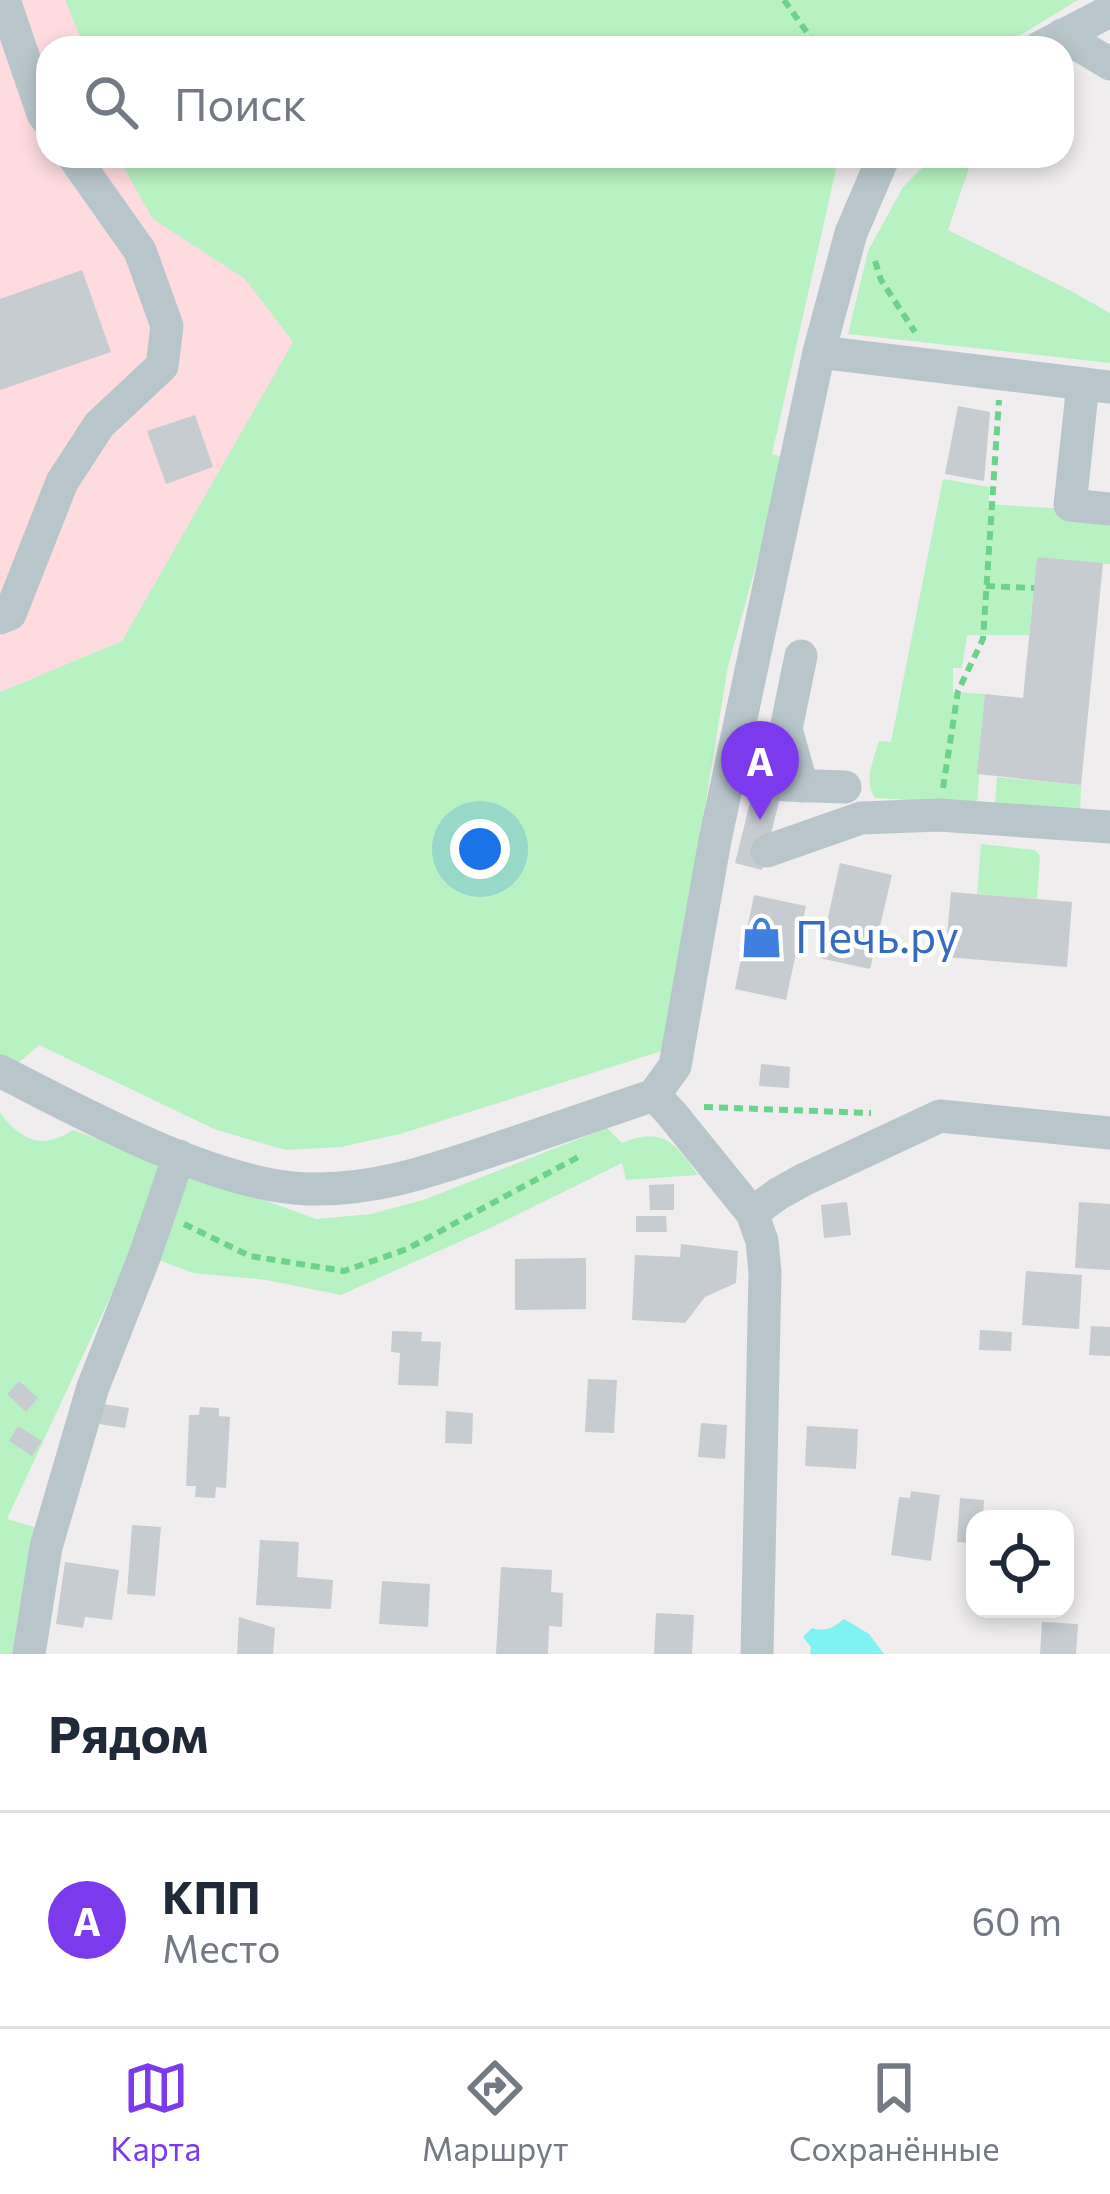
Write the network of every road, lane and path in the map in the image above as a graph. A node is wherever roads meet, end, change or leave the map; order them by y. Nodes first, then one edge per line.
1 (4, 0) edge
2 (784, 0) edge
3 (1110, 11) edge
4 (810, 36) edge
5 (1062, 36) edge
6 (1074, 51) edge
7 (1110, 64) edge
8 (36, 94) edge
9 (81, 168) edge
10 (878, 168) edge
11 (874, 258) dead end
12 (916, 334) dead end
13 (819, 352) junction
14 (1000, 374) junction
15 (1096, 385) edge
16 (1110, 509) edge
17 (986, 586) junction
18 (1034, 588) dead end
19 (0, 618) edge
20 (801, 656) dead end
21 (767, 783) junction
22 (845, 788) dead end
23 (939, 815) junction
24 (1110, 827) edge
25 (740, 845) junction
26 (0, 1070) edge
27 (654, 1095) junction
28 (690, 1108) dead end
29 (873, 1113) dead end
30 (1110, 1133) edge
31 (179, 1156) junction
32 (752, 1213) junction
33 (29, 1654) edge
34 (757, 1654) edge

1 - 8 street
2 - 4 path
3 - 5 street
6 - 7 street
9 - 19 street
10 - 13 street
11 - 12 path
13 - 14 street
13 - 21 street
14 - 15 street
14 - 17 path
15 - 16 street
17 - 18 path
17 - 23 path
20 - 21 street
21 - 22 street
21 - 25 street
23 - 24 street
23 - 25 street
25 - 27 street
26 - 31 street
27 - 31 street
27 - 32 street
28 - 29 path
30 - 32 street
31 - 33 street
32 - 34 street

